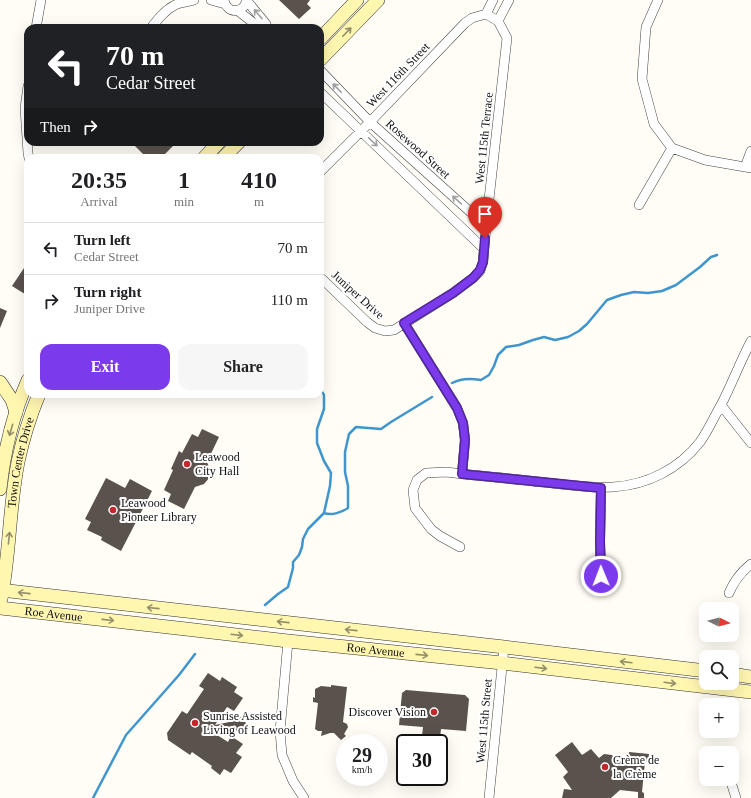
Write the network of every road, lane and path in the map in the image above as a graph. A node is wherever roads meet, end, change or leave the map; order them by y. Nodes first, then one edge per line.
1 (40, 0) edge
2 (194, 0) edge
3 (211, 0) edge
4 (357, 0) edge
5 (378, 0) edge
6 (493, 0) edge
7 (509, 0) edge
8 (658, 0) edge
9 (247, 1) edge
10 (224, 2) edge
11 (237, 10) junction
12 (486, 14) junction
13 (498, 21) junction
14 (37, 24) edge
15 (154, 24) edge
16 (255, 24) edge
17 (266, 24) edge
18 (324, 35) edge
19 (324, 56) edge
20 (324, 74) edge
21 (324, 96) edge
22 (370, 122) junction
23 (361, 131) junction
24 (215, 146) edge
25 (235, 146) edge
26 (672, 148) junction
27 (751, 151) edge
28 (208, 154) edge
29 (227, 154) edge
30 (411, 159) junction
31 (324, 168) edge
32 (748, 168) edge
33 (402, 170) junction
34 (444, 189) junction
35 (433, 200) junction
36 (639, 205) dead end
37 (486, 226) junction
38 (484, 249) junction
39 (324, 281) edge
40 (461, 287) joint
41 (404, 323) junction
42 (751, 341) edge
43 (0, 382) edge
44 (24, 391) edge
45 (37, 398) edge
46 (721, 405) junction
47 (16, 412) junction
48 (751, 443) edge
49 (462, 474) junction
50 (0, 488) edge
51 (601, 488) junction
52 (460, 547) dead end
53 (751, 564) edge
54 (601, 576) dead end
55 (1, 591) edge
56 (729, 593) dead end
57 (0, 605) edge
58 (0, 608) edge
59 (321, 626) junction
60 (288, 642) junction
61 (504, 647) junction
62 (502, 663) junction
63 (699, 670) edge
64 (739, 675) edge
65 (751, 677) edge
66 (751, 692) edge
67 (732, 786) edge
68 (304, 798) edge
69 (489, 798) edge
70 (736, 798) edge

1 - 14 street
2 - 15 street
3 - 10 street
4 - 18 main road
19 -> 5 main road
6 - 12 street
7 - 13 street
8 - 26 street
9 - 11 street
17 -> 9 street
10 - 11 street
11 - 16 street
12 - 13 street
12 - 22 street, West 116th Street
13 - 37 street, West 115th Terrace
22 -> 20 street, Rosewood Street
21 - 23 street, Rosewood Street
22 - 23 street, West 116th Street
22 - 30 street, Rosewood Street
23 - 31 street, West 116th Street
23 -> 33 street, Rosewood Street
24 - 28 main road
25 - 29 main road
26 - 32 street
26 - 36 street
27 - 32 street
30 - 33 street
30 - 34 street, Rosewood Street
33 - 35 street, Rosewood Street
34 - 35 street
37 -> 34 street, Rosewood Street
35 - 38 street, Rosewood Street
37 - 38 street, West 115th Terrace
38 - 40 street, West 115th Terrace
39 - 41 street, Juniper Drive
40 - 41 street, Juniper Drive
41 - 49 street
42 - 46 street
43 - 47 main road
44 - 47 main road, Town Center Drive
55 -> 45 main road, Town Center Drive
46 - 48 street
46 - 51 street
47 -> 50 main road, Town Center Drive
49 - 51 street
49 - 52 street
51 - 54 street
53 - 56 street
55 - 57 main road, Town Center Drive
59 -> 55 main road, Roe Avenue
58 -> 60 main road, Roe Avenue
59 - 60 main road
61 -> 59 main road, Roe Avenue
60 -> 62 main road, Roe Avenue
60 - 68 street
61 - 62 street, West 115th Street
63 -> 61 main road, Roe Avenue
62 -> 66 main road, Roe Avenue
62 - 69 street, West 115th Street
64 - 65 main road
67 - 70 street

